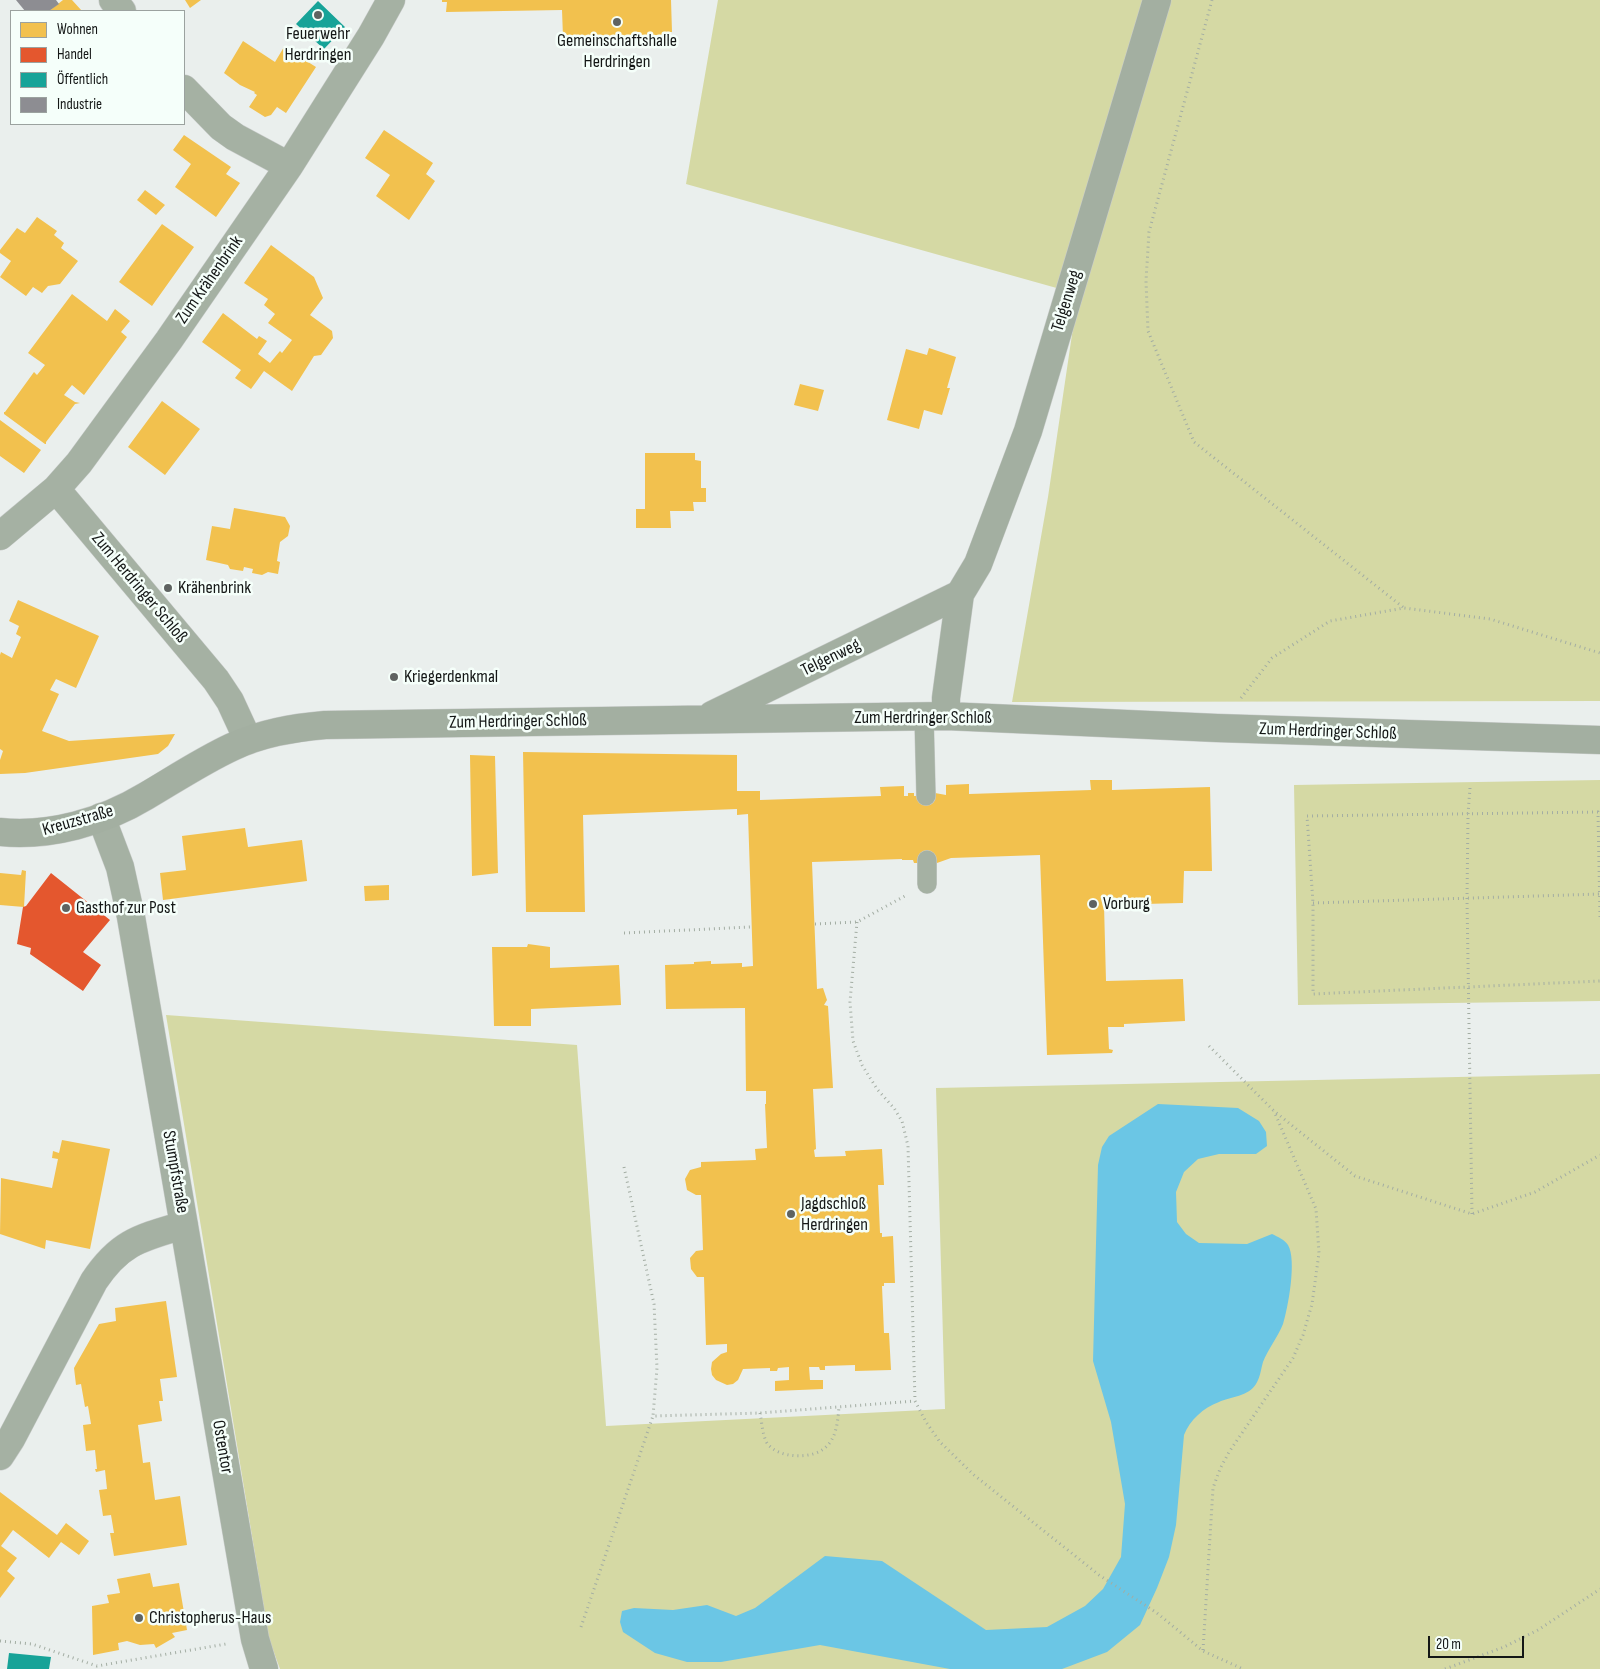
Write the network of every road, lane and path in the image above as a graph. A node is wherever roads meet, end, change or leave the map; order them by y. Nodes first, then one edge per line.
1 (113, 0) edge
2 (391, 0) edge
3 (1157, 0) edge
4 (1212, 0) edge
5 (121, 10) edge
6 (185, 90) edge
7 (289, 166) junction
8 (56, 489) junction
9 (3, 529) edge
10 (960, 594) junction
11 (1404, 608) junction
12 (1600, 653) edge
13 (935, 716) junction
14 (702, 720) junction
15 (1217, 728) junction
16 (248, 740) junction
17 (1600, 740) edge
18 (1470, 788) dead end
19 (926, 796) dead end
20 (113, 812) junction
21 (1599, 812) edge
22 (1468, 814) junction
23 (0, 832) edge
24 (927, 860) dead end
25 (927, 884) joint
26 (1600, 894) edge
27 (1467, 899) junction
28 (1313, 903) junction
29 (1600, 917) edge
30 (858, 922) junction
31 (815, 924) dead end
32 (752, 927) dead end
33 (624, 932) dead end
34 (1600, 981) edge
35 (1468, 987) junction
36 (1210, 1046) dead end
37 (1274, 1111) junction
38 (1600, 1155) edge
39 (624, 1167) dead end
40 (1472, 1214) junction
41 (184, 1225) junction
42 (915, 1400) junction
43 (839, 1406) junction
44 (760, 1413) junction
45 (653, 1416) junction
46 (0, 1456) edge
47 (1600, 1589) edge
48 (581, 1627) dead end
49 (255, 1639) junction
50 (0, 1641) edge
51 (1203, 1651) junction
52 (264, 1669) edge
53 (1243, 1669) edge
54 (1445, 1669) edge

1 - 5 street
2 - 7 street, Zum Krähenbrink
3 - 10 main road, Telgenweg
4 - 11 path
6 - 7 street
7 - 8 street, Zum Krähenbrink
8 - 9 street, Zum Krähenbrink
8 - 16 street, Zum Herdringer Schloß
10 - 13 main road, Telgenweg
10 - 14 main road, Telgenweg
11 - 12 path
11 - 15 path
13 - 14 main road, Zum Herdringer Schloß
13 - 15 main road, Zum Herdringer Schloß
13 - 19 lane
14 - 16 main road, Zum Herdringer Schloß
15 - 17 main road, Zum Herdringer Schloß
16 - 20 main road, Zum Herdringer Schloß
18 - 22 path
20 - 23 main road, Kreuzstraße
20 - 41 street, Stumpfstraße
21 - 22 path
21 - 26 path
22 - 27 path
22 - 28 path
24 - 25 lane
25 - 30 path
26 - 27 path
26 - 29 path
27 - 28 path
27 - 35 path
28 - 35 path
30 - 31 path
30 - 42 path
32 - 33 path
34 - 35 path
35 - 40 path
36 - 37 path
37 - 40 path
37 - 51 path
38 - 40 path
39 - 45 path
41 - 46 street, Stumpfstraße
41 - 49 street, Ostentor
42 - 43 path
42 - 51 path
43 - 44 path
43 - 44 path
44 - 45 path
45 - 48 path
47 - 54 path
49 - 50 path
49 - 52 street, Ostentor
51 - 53 path

